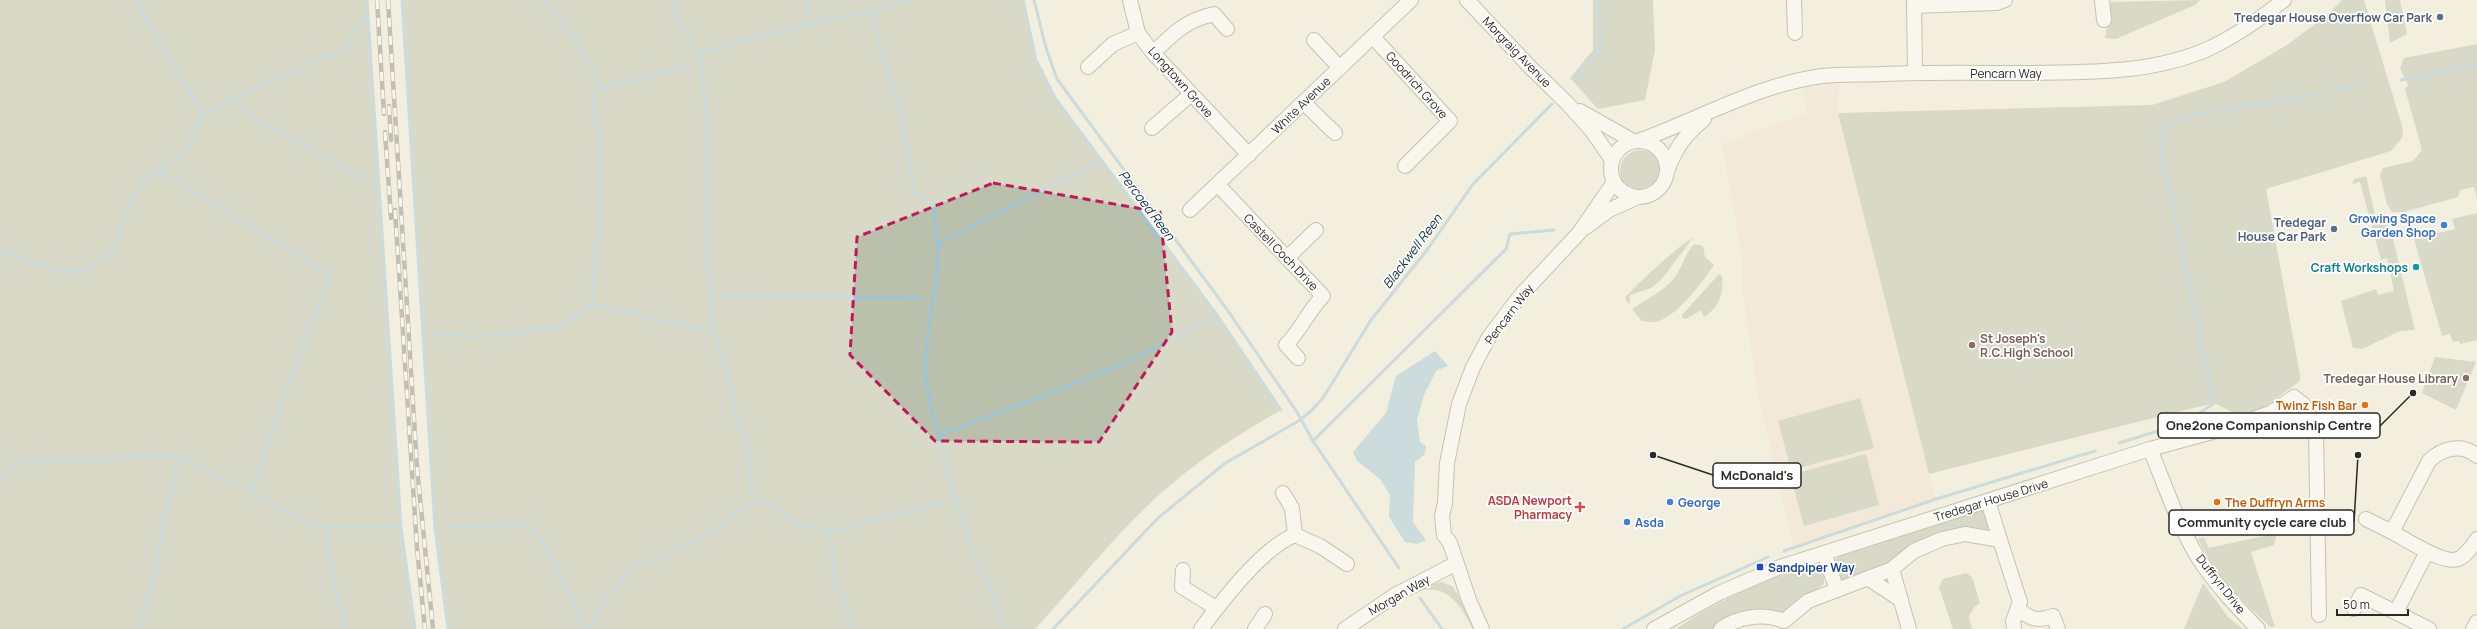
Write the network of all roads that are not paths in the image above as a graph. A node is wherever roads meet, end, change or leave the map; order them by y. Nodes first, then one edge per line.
1 (1130, 0) edge
2 (1411, 0) edge
3 (1467, 0) edge
4 (1794, 0) edge
5 (2005, 0) edge
6 (2102, 0) edge
7 (2284, 0) edge
8 (1914, 3) edge
9 (2104, 20) dead end
10 (1227, 29) dead end
11 (1138, 33) junction
12 (1795, 33) dead end
13 (1373, 37) junction
14 (1314, 40) dead end
15 (1153, 53) junction
16 (1088, 66) dead end
17 (1340, 68) junction
18 (1915, 73) junction
19 (1190, 95) junction
20 (1304, 103) junction
21 (1567, 103) junction
22 (1715, 110) junction
23 (1152, 128) dead end
24 (1335, 133) dead end
25 (1637, 140) junction
26 (1249, 155) junction
27 (1612, 160) junction
28 (1405, 166) dead end
29 (1668, 170) junction
30 (1614, 182) junction
31 (1218, 185) junction
32 (1638, 197) junction
33 (1190, 210) dead end
34 (1316, 230) dead end
35 (1579, 233) junction
36 (1287, 258) junction
37 (1298, 358) dead end
38 (2150, 449) junction
39 (2477, 456) edge
40 (1283, 493) dead end
41 (1988, 501) junction
42 (2366, 519) dead end
43 (2392, 532) junction
44 (1296, 535) junction
45 (2477, 539) edge
46 (2000, 540) junction
47 (2427, 552) junction
48 (1824, 553) junction
49 (1347, 564) dead end
50 (1455, 564) junction
51 (1892, 569) junction
52 (1183, 570) dead end
53 (1869, 579) junction
54 (1837, 590) junction
55 (1901, 600) junction
56 (1216, 608) junction
57 (2354, 609) dead end
58 (2019, 610) junction
59 (2396, 612) junction
60 (1265, 614) dead end
61 (2319, 615) dead end
62 (2477, 622) edge
63 (1786, 625) edge
64 (2414, 626) edge
65 (1201, 629) edge
66 (1255, 629) edge
67 (1345, 629) edge
68 (1482, 629) edge
69 (1654, 629) edge
70 (1721, 629) edge
71 (1909, 629) edge
72 (2014, 629) edge
73 (2058, 629) edge
74 (2258, 629) edge
75 (2429, 629) edge
76 (2473, 629) edge

1 - 11 street, Longtown Grove
2 - 13 street, White Avenue
3 - 21 street, Morgraig Avenue
4 - 12 street
5 - 8 street
6 - 9 street
7 - 18 street, Pencarn Way
8 - 18 street
10 - 15 street
11 - 15 street, Longtown Grove
11 - 16 street
13 - 17 street, White Avenue
13 - 28 street, Goodrich Grove
14 - 17 street
15 - 19 street, Longtown Grove
17 - 20 street, White Avenue
18 - 22 street, Pencarn Way
19 - 23 street
19 - 26 street, Longtown Grove
20 - 24 street
20 - 26 street, White Avenue
21 - 25 street, Morgraig Avenue
21 - 27 street, Morgraig Avenue
22 - 25 street, Pencarn Way
22 - 29 street, Pencarn Way
25 - 27 street
25 - 29 street
26 - 31 street, White Avenue
27 - 30 street
29 - 32 street
30 - 32 street
30 - 35 street, Pencarn Way
31 - 33 street, White Avenue
31 - 36 street, Castell Coch Drive
32 - 35 street, Pencarn Way
34 - 36 street
35 - 50 street, Pencarn Way
36 - 37 street, Castell Coch Drive
38 - 41 street, Tredegar House Drive
38 - 61 street, Tredegar House Drive
38 - 74 street, Duffryn Drive
39 - 43 street
40 - 44 street
41 - 46 street
41 - 48 street, Tredegar House Drive
42 - 43 street
43 - 47 street
44 - 49 street
44 - 56 street
45 - 47 street
46 - 51 street
46 - 58 street
47 - 59 street
48 - 54 street
48 - 69 street, Tredegar House Drive
50 - 67 street, Morgan Way
50 - 68 street, Pencarn Way
51 - 53 street
51 - 55 street
52 - 56 street
53 - 54 street
53 - 55 street
54 - 63 street
55 - 71 street
56 - 65 street
57 - 59 street
58 - 72 street
58 - 73 street
59 - 64 street
60 - 66 street
62 - 76 street
63 - 70 street
64 - 75 street

